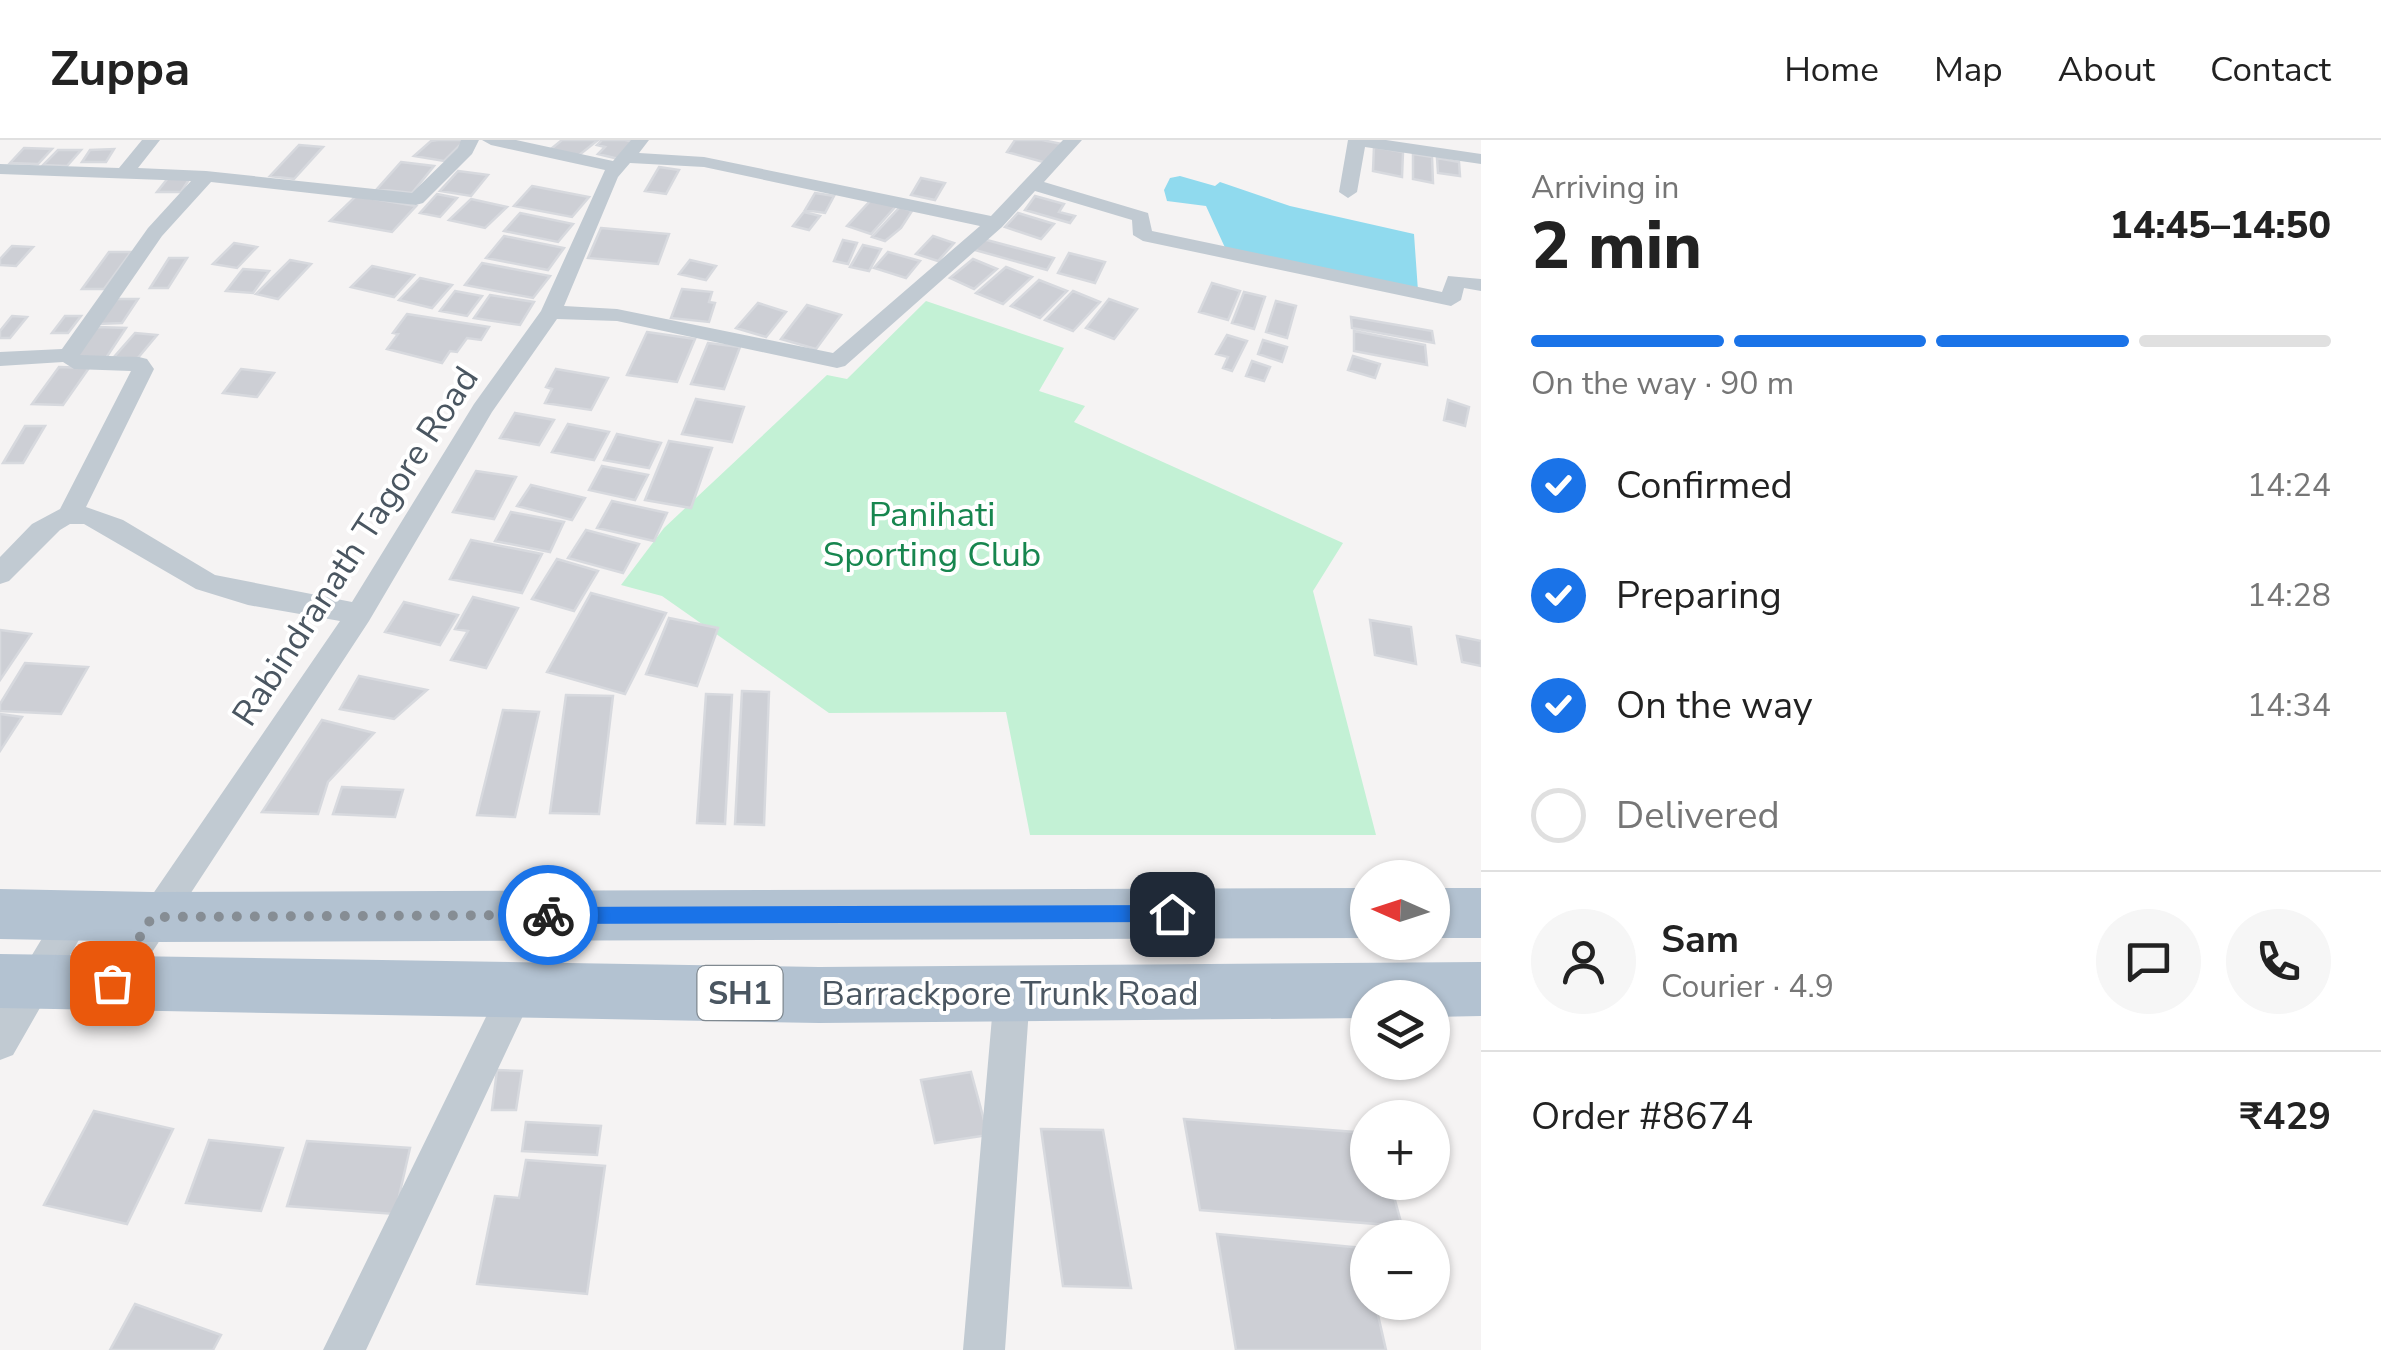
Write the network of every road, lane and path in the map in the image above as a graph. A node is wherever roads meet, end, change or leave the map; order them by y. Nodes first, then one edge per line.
1 (152, 140) edge
2 (470, 140) edge
3 (491, 140) edge
4 (1073, 140) edge
5 (1356, 140) edge
6 (627, 155) edge
7 (1481, 159) edge
8 (0, 169) edge
9 (126, 171) junction
10 (206, 176) junction
11 (1034, 185) junction
12 (1348, 192) dead end
13 (995, 223) junction
14 (1481, 284) edge
15 (551, 312) junction
16 (69, 355) junction
17 (0, 359) edge
18 (69, 515) junction
19 (0, 574) edge
20 (358, 614) junction
21 (1350, 913) edge
22 (1450, 913) edge
23 (1481, 913) edge
24 (0, 914) edge
25 (76, 914) junction
26 (152, 917) junction
27 (19, 981) edge
28 (112, 983) junction
29 (518, 988) junction
30 (1481, 989) edge
31 (1012, 994) junction
32 (0, 1042) edge
33 (344, 1350) edge
34 (984, 1350) edge

1 - 9 street
2 - 10 street
3 - 6 street
4 - 11 street
5 - 7 street
5 - 12 street
6 - 13 street
6 - 15 street, Rabindranath Tagore Road
8 - 9 street
9 - 10 street
10 - 16 street
11 - 13 street
11 - 14 street
13 - 15 street
15 - 20 street, Rabindranath Tagore Road
16 - 17 street
16 - 18 street
18 - 19 street
18 - 20 street
20 - 26 street, Rabindranath Tagore Road
21 - 26 main road, SH1
22 - 23 main road
24 - 25 main road, SH1
25 - 26 main road, SH1
25 - 27 street
26 - 28 street, Rabindranath Tagore Road
27 - 28 main road, Barrackpore Trunk Road / SH1
27 - 32 street
28 - 29 main road, Barrackpore Trunk Road / SH1
29 - 31 main road, Barrackpore Trunk Road / SH1
29 - 33 street
30 - 31 main road, Barrackpore Trunk Road / SH1
31 - 34 street

